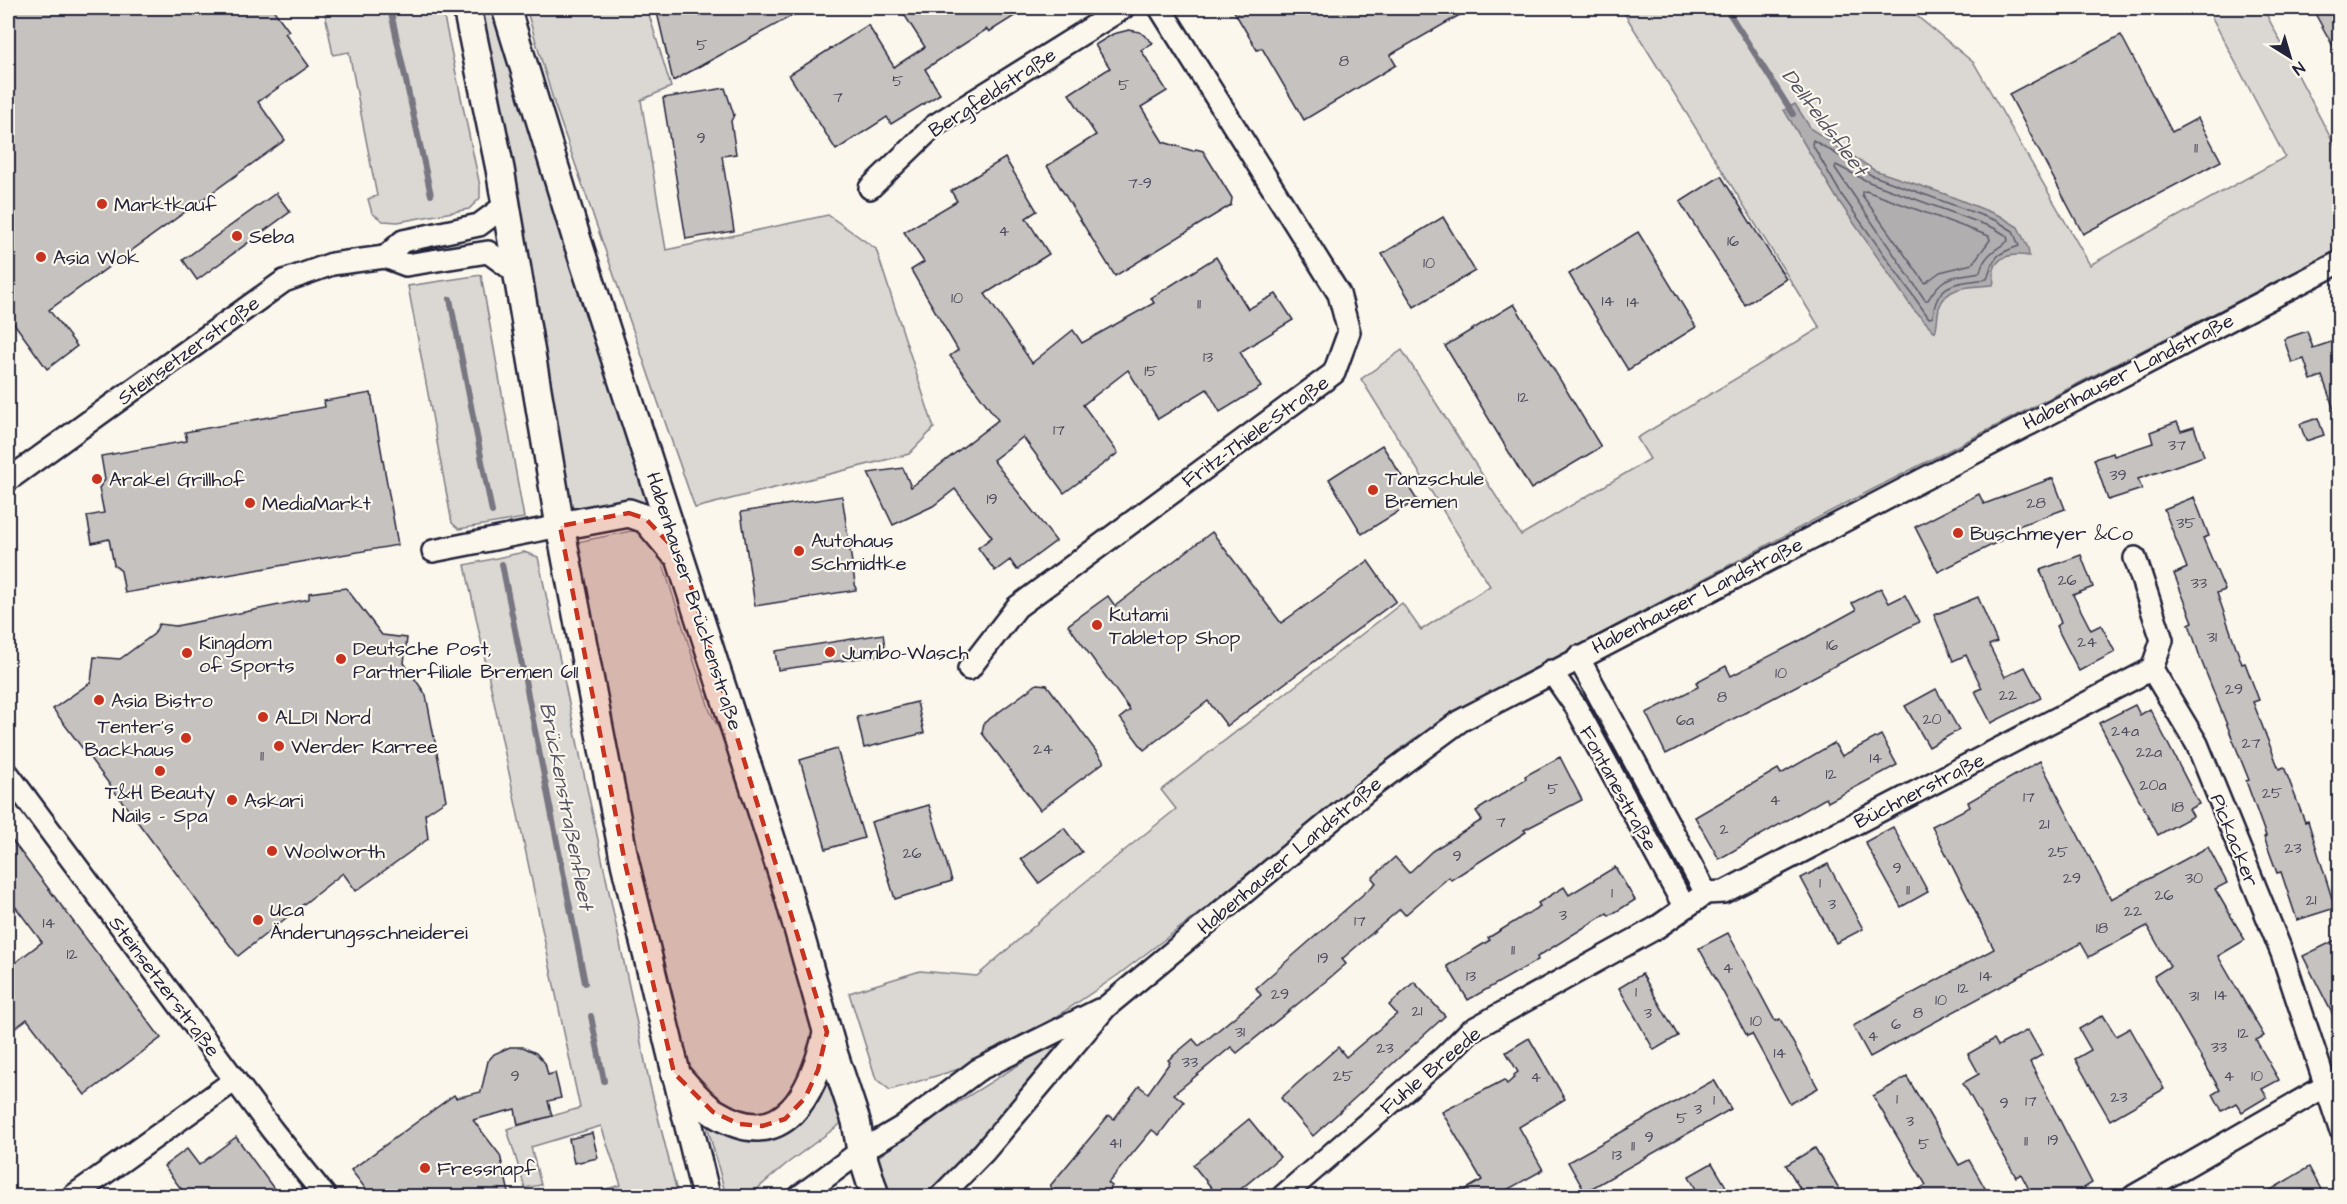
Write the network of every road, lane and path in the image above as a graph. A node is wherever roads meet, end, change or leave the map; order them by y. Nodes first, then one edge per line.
1 (467, 8) edge
2 (506, 8) edge
3 (1123, 8) edge
4 (1160, 8) edge
5 (870, 188) dead end
6 (506, 205) junction
7 (385, 257) junction
8 (2340, 261) edge
9 (517, 273) junction
10 (8, 480) edge
11 (560, 526) junction
12 (433, 551) dead end
13 (682, 557) junction
14 (2135, 558) dead end
15 (1578, 657) junction
16 (969, 669) dead end
17 (2152, 669) junction
18 (1551, 672) junction
19 (8, 774) edge
20 (1706, 893) junction
21 (1684, 906) junction
22 (1106, 1007) junction
23 (827, 1032) junction
24 (674, 1074) junction
25 (235, 1080) junction
26 (2324, 1087) junction
27 (2340, 1129) edge
28 (861, 1151) junction
29 (808, 1195) edge
30 (73, 1197) edge
31 (325, 1197) edge
32 (706, 1197) edge
33 (875, 1197) edge
34 (941, 1197) edge
35 (1282, 1197) edge
36 (2134, 1197) edge

1 - 6 main road
2 - 13 main road, Habenhauser Brückenstraße
3 - 5 street, Bergfeldstraße
4 - 16 street, Fritz-Thiele-Straße
6 - 7 street, Steinsetzerstraße
6 - 9 main road
7 - 9 street, Steinsetzerstraße
7 - 10 street, Steinsetzerstraße
8 - 15 street, Habenhauser Landstraße
9 - 11 main road
11 - 12 street
11 - 13 main road
11 - 24 main road
13 - 23 main road, Habenhauser Brückenstraße
14 - 17 street
15 - 18 street, Habenhauser Landstraße
15 - 20 street, Fontanestraße
17 - 20 street, Büchnerstraße
17 - 26 street, Pickacker
18 - 21 street, Fontanestraße
18 - 22 street, Habenhauser Landstraße
19 - 25 street, Steinsetzerstraße
20 - 21 street, Büchnerstraße
21 - 35 street, Fuhle Breede
22 - 28 street, Habenhauser Landstraße
22 - 34 street, Habenhauser Landstraße
23 - 24 main road
23 - 28 main road, Habenhauser Brückenstraße
24 - 32 main road
25 - 30 street
25 - 31 street, Steinsetzerstraße
26 - 27 street, Pickacker
26 - 36 street
28 - 29 street, Habenhauser Landstraße
28 - 33 main road, Habenhauser Brückenstraße

